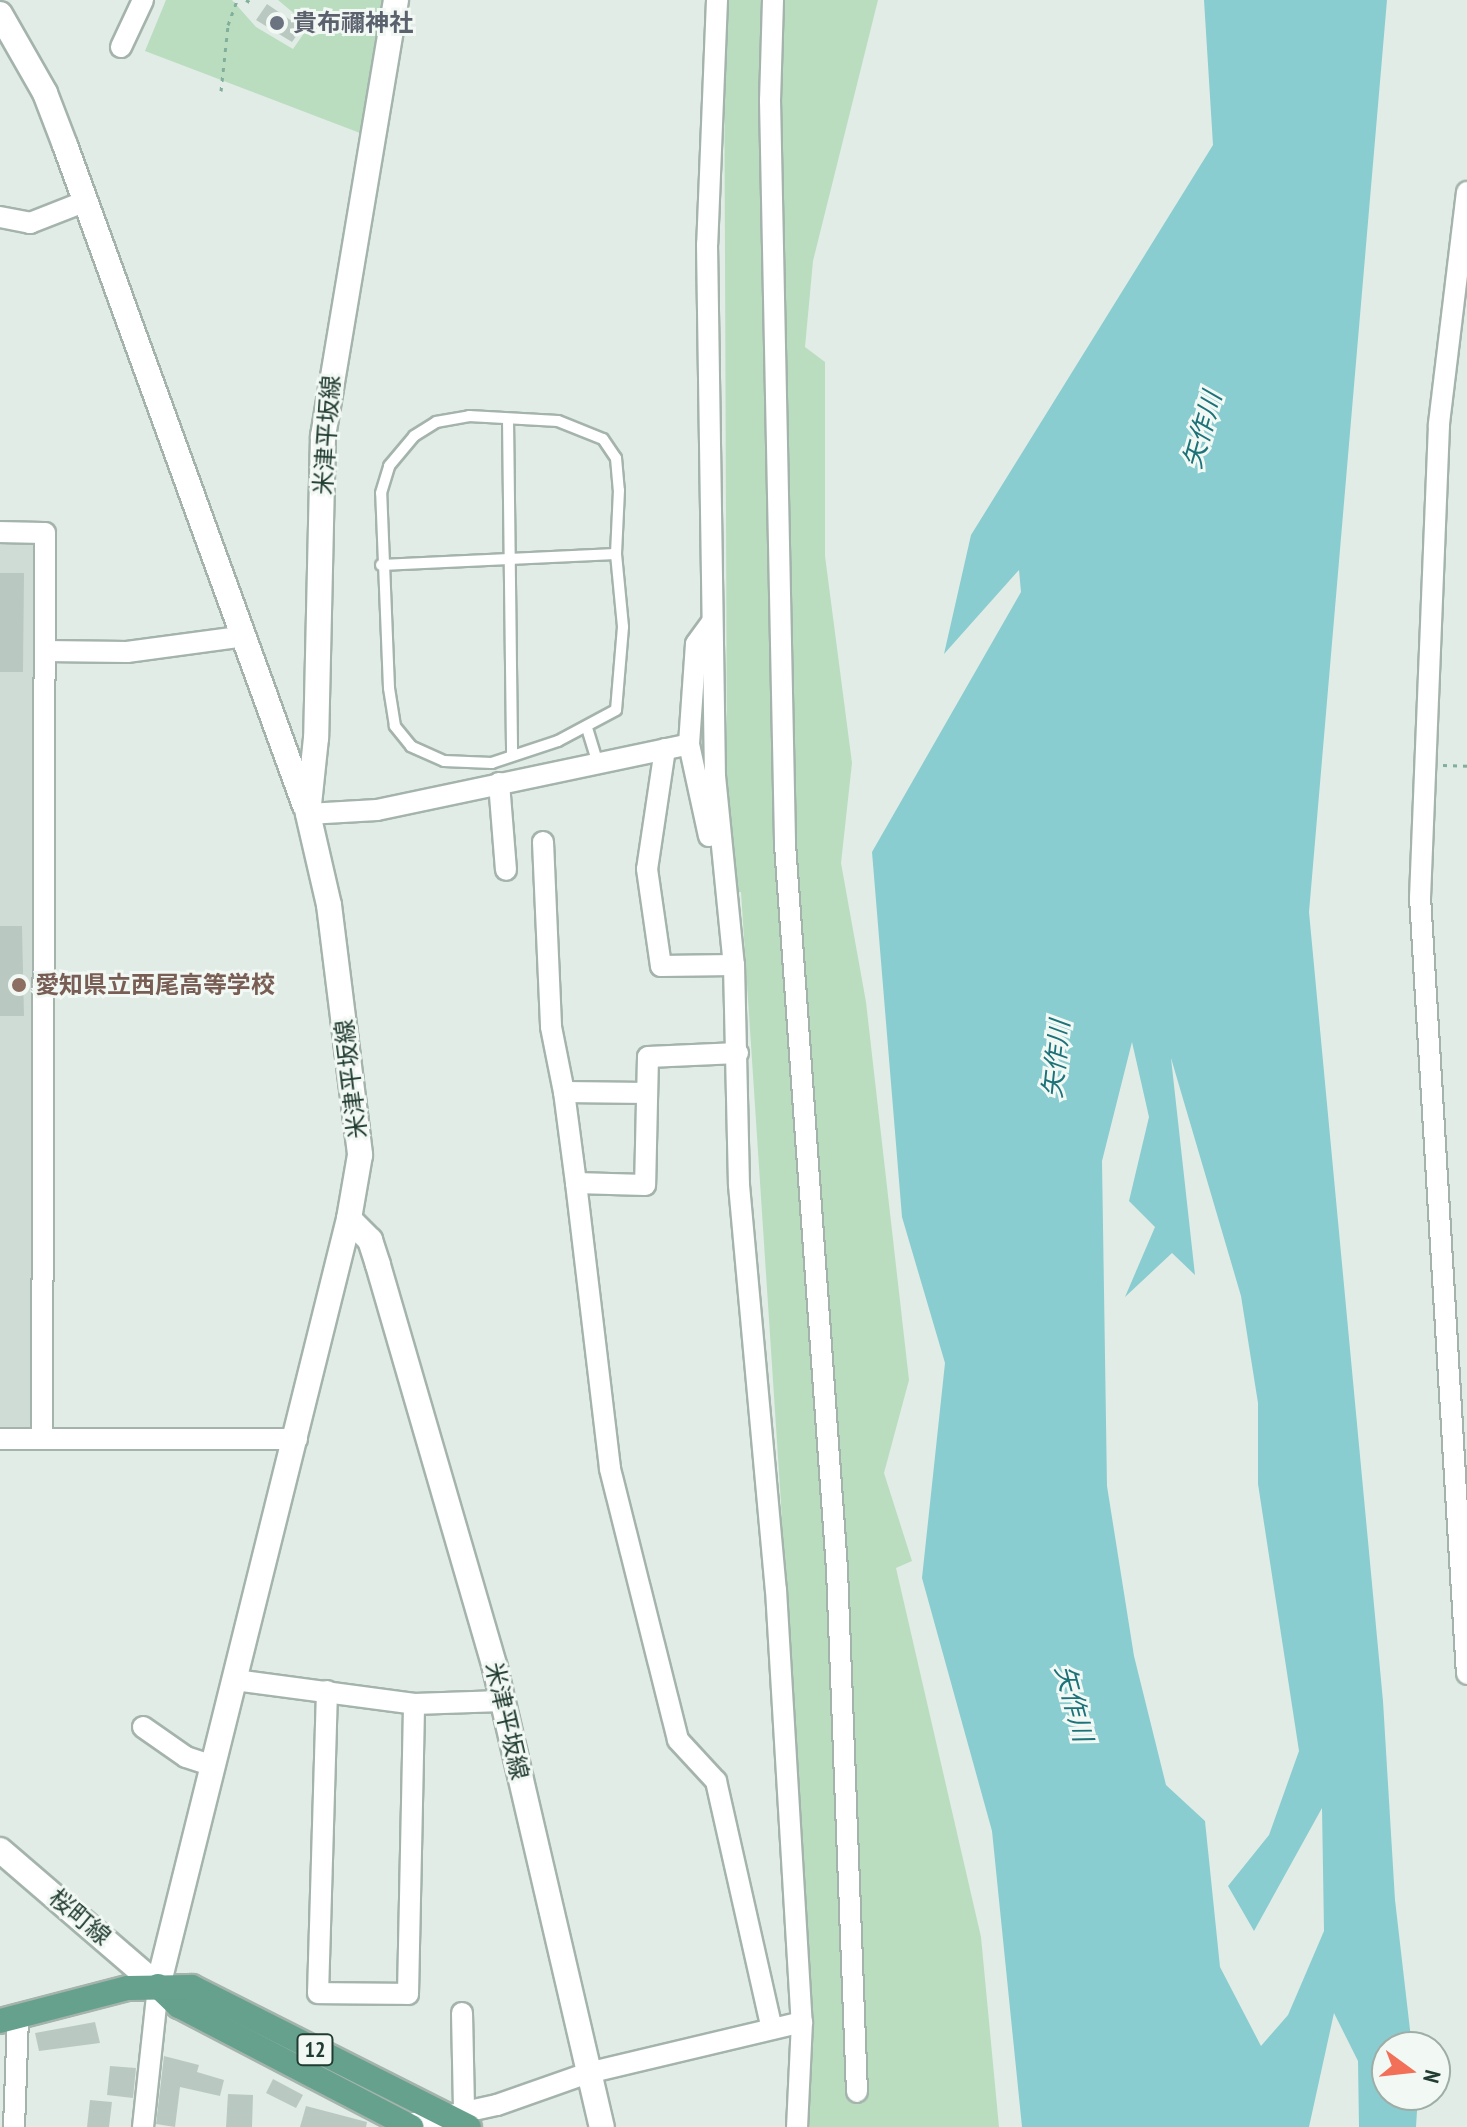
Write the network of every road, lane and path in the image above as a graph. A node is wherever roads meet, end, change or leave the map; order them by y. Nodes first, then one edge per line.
1 (143, 0) edge
2 (237, 0) edge
3 (396, 0) edge
4 (717, 0) edge
5 (773, 0) edge
6 (0, 14) edge
7 (121, 47) dead end
8 (221, 91) dead end
9 (1467, 192) edge
10 (86, 201) junction
11 (0, 217) edge
12 (508, 419) junction
13 (0, 532) edge
14 (616, 554) junction
15 (512, 557) junction
16 (381, 565) junction
17 (711, 623) junction
18 (245, 636) junction
19 (45, 651) junction
20 (587, 728) junction
21 (689, 744) junction
22 (665, 749) junction
23 (512, 755) junction
24 (598, 763) junction
25 (499, 783) junction
26 (308, 814) junction
27 (543, 842) dead end
28 (721, 866) junction
29 (506, 870) dead end
30 (734, 965) junction
31 (738, 1053) junction
32 (564, 1092) junction
33 (647, 1093) junction
34 (576, 1183) junction
35 (349, 1219) junction
36 (0, 1439) edge
37 (42, 1439) junction
38 (297, 1439) junction
39 (1467, 1674) edge
40 (235, 1680) junction
41 (327, 1691) junction
42 (502, 1701) junction
43 (414, 1704) junction
44 (143, 1727) dead end
45 (213, 1766) junction
46 (0, 1850) edge
47 (158, 1986) junction
48 (462, 2013) dead end
49 (9, 2018) edge
50 (802, 2022) junction
51 (772, 2029) junction
52 (588, 2073) junction
53 (857, 2092) dead end
54 (459, 2117) edge
55 (404, 2126) edge
56 (14, 2127) edge
57 (143, 2127) edge
58 (602, 2127) edge
59 (797, 2127) edge

1 - 7 street
2 - 8 path
3 - 26 main road, 米津平坂線
4 - 17 street
5 - 53 street
6 - 10 main road
9 - 39 street
10 - 11 street
10 - 18 main road
12 - 14 lane
12 - 15 lane
12 - 16 lane
13 - 19 street
14 - 15 lane
14 - 20 lane
15 - 16 lane
15 - 23 lane
16 - 23 lane
17 - 21 street
17 - 28 street
18 - 19 street
18 - 26 main road
19 - 37 street
20 - 23 lane
20 - 24 lane
21 - 22 street
21 - 28 street
22 - 24 street
22 - 30 street
24 - 25 street
25 - 26 street
25 - 29 street
26 - 35 main road, 米津平坂線
27 - 32 street
28 - 30 street
30 - 31 street
31 - 33 street
31 - 50 street
32 - 33 street
32 - 34 street
33 - 34 street
34 - 51 street
35 - 38 main road
35 - 42 main road, 米津平坂線
36 - 37 street
37 - 38 street
38 - 40 main road
40 - 41 street
40 - 45 main road
41 - 43 street
41 - 43 street
42 - 43 street
42 - 52 main road, 米津平坂線
44 - 45 street
45 - 47 main road
46 - 47 main road, 桜町線
47 - 49 main road, 12
47 - 54 main road, 12
47 - 55 main road, 12
47 - 57 street
48 - 54 street
49 - 56 street
50 - 51 street
50 - 59 street
51 - 52 street
52 - 54 street
52 - 58 main road, 米津平坂線
54 - 55 street

